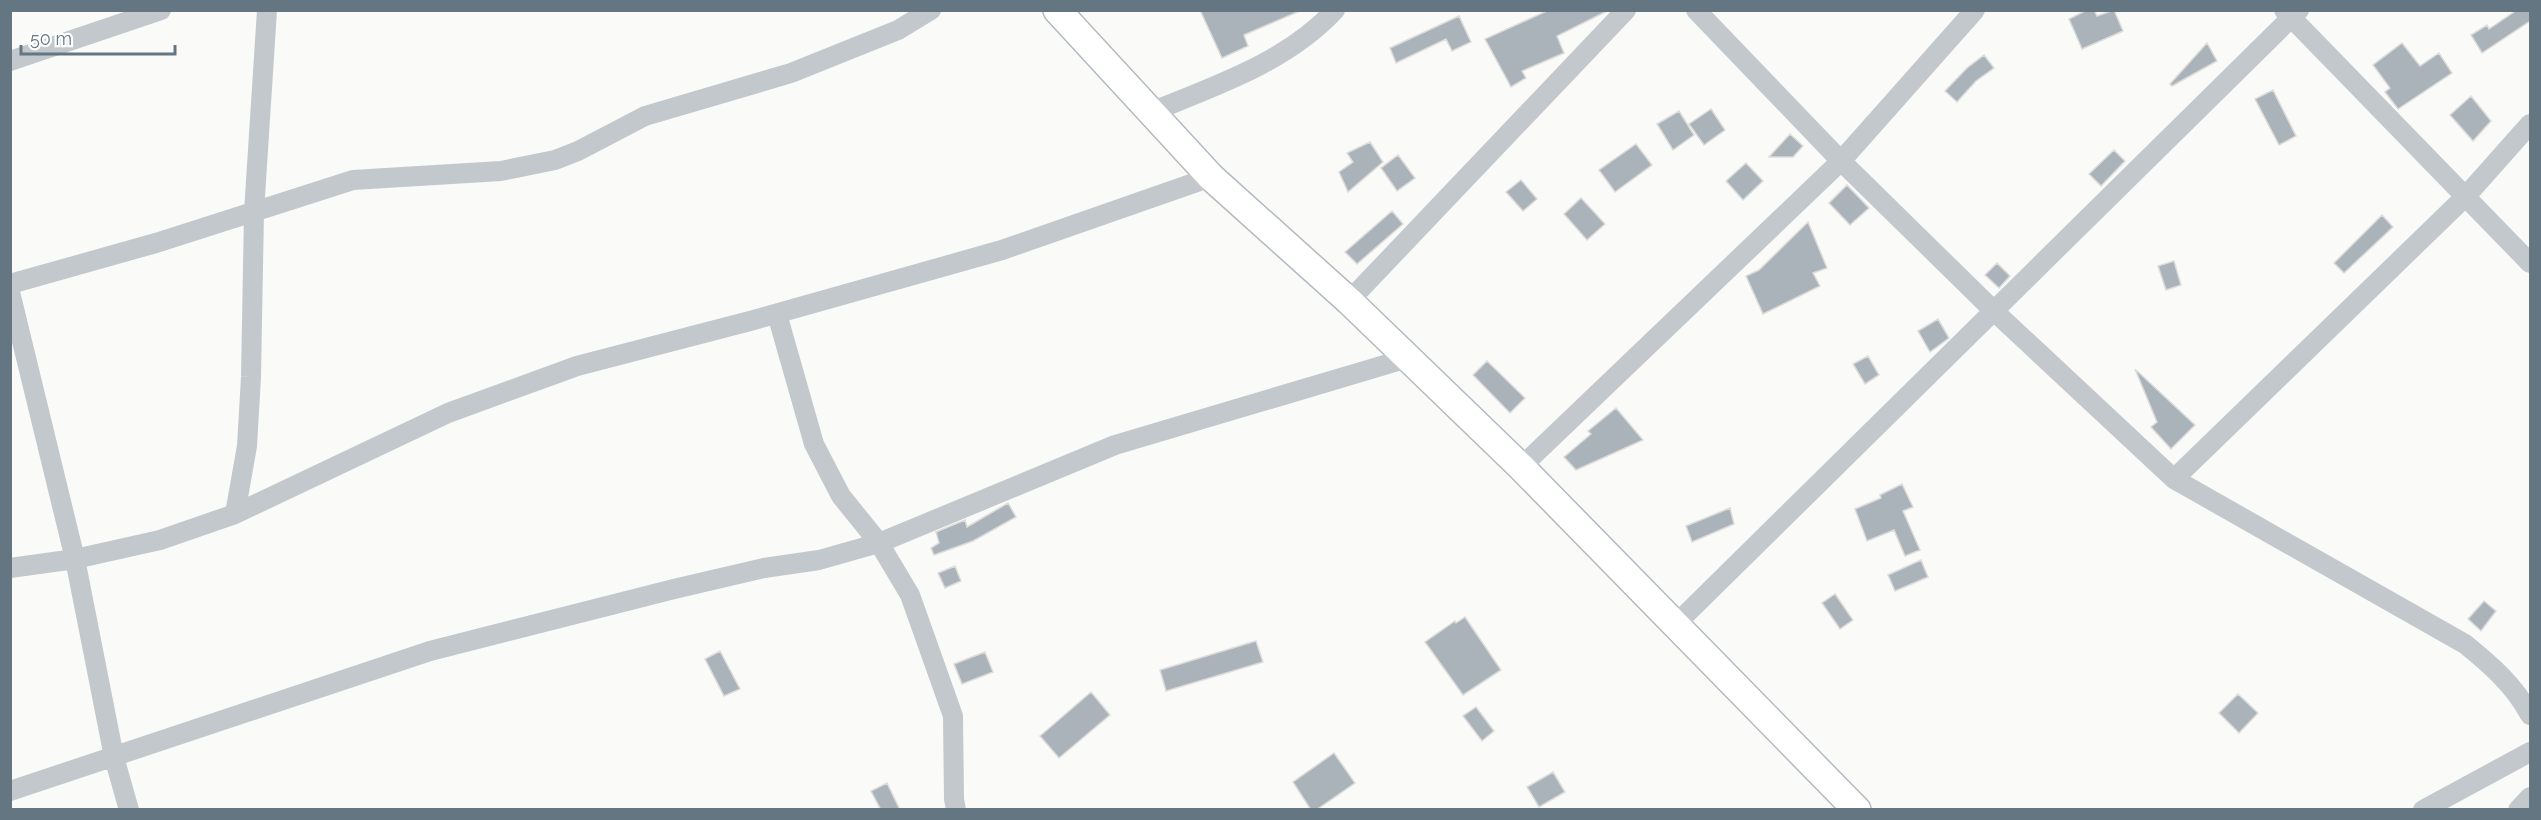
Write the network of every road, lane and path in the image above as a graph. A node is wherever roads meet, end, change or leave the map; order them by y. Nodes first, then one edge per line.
1 (161, 10) edge
2 (267, 10) edge
3 (931, 10) edge
4 (1057, 10) edge
5 (1335, 10) edge
6 (1626, 10) edge
7 (1696, 10) edge
8 (1975, 10) edge
9 (2292, 13) edge
10 (10, 61) edge
11 (1152, 112) junction
12 (2530, 124) edge
13 (1841, 161) junction
14 (1210, 177) junction
15 (2466, 196) junction
16 (254, 212) junction
17 (2522, 245) edge
18 (2530, 263) edge
19 (10, 284) edge
20 (10, 292) edge
21 (1349, 301) junction
22 (1995, 312) junction
23 (777, 314) junction
24 (1408, 358) junction
25 (1521, 467) junction
26 (2174, 479) junction
27 (235, 514) junction
28 (879, 543) junction
29 (75, 559) junction
30 (10, 568) edge
31 (1676, 624) junction
32 (2530, 715) edge
33 (2530, 752) edge
34 (114, 757) junction
35 (10, 791) edge
36 (2530, 797) edge
37 (129, 810) edge
38 (956, 810) edge
39 (1857, 810) edge
40 (2423, 810) edge
41 (2518, 810) edge

1 - 10 street
2 - 16 street
3 - 16 street
4 - 11 street
5 - 11 street
6 - 21 street
7 - 13 street
8 - 13 street
9 - 15 street
9 - 22 street
11 - 14 street
12 - 15 street
13 - 22 street
13 - 25 street
14 - 21 street
14 - 23 street
15 - 17 street
15 - 26 street
16 - 19 street
16 - 27 street
17 - 18 street
20 - 29 street
21 - 24 street
22 - 26 street
22 - 31 street
23 - 27 street
23 - 28 street
24 - 25 street
24 - 28 street
25 - 31 street
26 - 32 street
27 - 29 street
28 - 34 street
28 - 38 street
29 - 30 street
29 - 34 street
31 - 39 street
33 - 40 street
34 - 35 street
34 - 37 street
36 - 41 street

